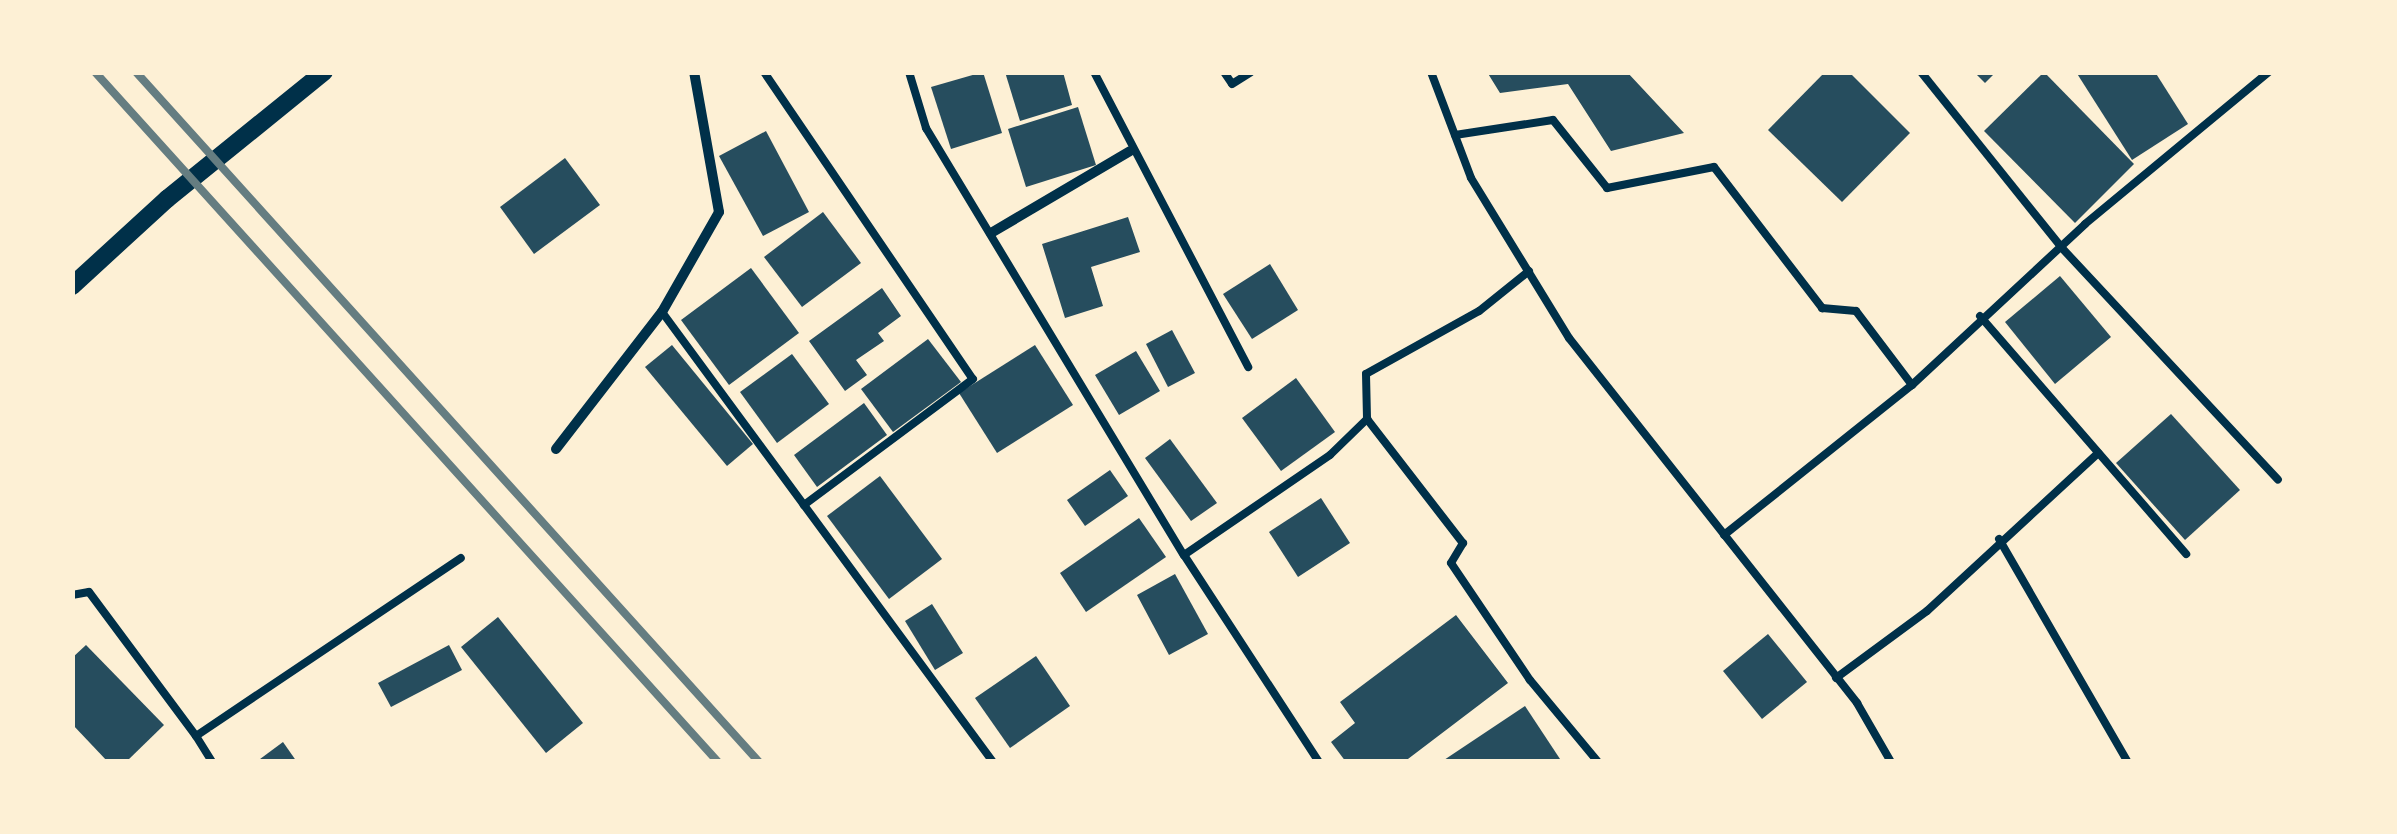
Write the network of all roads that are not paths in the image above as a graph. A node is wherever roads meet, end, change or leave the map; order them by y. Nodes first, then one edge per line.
1 (324, 72) edge
2 (694, 72) edge
3 (764, 72) edge
4 (910, 72) edge
5 (1094, 72) edge
6 (1224, 72) edge
7 (1251, 72) edge
8 (1430, 72) edge
9 (1921, 72) edge
10 (2269, 72) edge
11 (1455, 135) junction
12 (1130, 151) junction
13 (991, 233) junction
14 (2061, 248) junction
15 (1529, 271) junction
16 (72, 286) edge
17 (662, 312) junction
18 (1980, 316) junction
19 (1248, 367) dead end
20 (1912, 385) junction
21 (1368, 419) junction
22 (556, 449) dead end
23 (2098, 452) junction
24 (2278, 480) dead end
25 (804, 505) junction
26 (1724, 536) junction
27 (1999, 539) junction
28 (2186, 554) dead end
29 (1184, 555) junction
30 (461, 558) dead end
31 (72, 595) edge
32 (1836, 678) junction
33 (196, 736) junction
34 (212, 762) edge
35 (992, 762) edge
36 (1319, 762) edge
37 (1598, 762) edge
38 (1891, 762) edge
39 (2128, 762) edge

1 - 16 street
2 - 17 street
3 - 25 lane
4 - 13 lane
5 - 12 lane
6 - 7 lane
8 - 11 lane
9 - 14 lane
10 - 14 lane
11 - 15 lane
11 - 20 lane
12 - 13 street
12 - 19 lane
13 - 29 lane
14 - 18 lane
14 - 24 lane
15 - 21 lane
15 - 26 lane
17 - 22 street
17 - 25 lane
18 - 20 lane
18 - 23 lane
20 - 26 lane
21 - 29 lane
21 - 37 lane
23 - 27 lane
23 - 28 lane
25 - 35 lane
26 - 32 lane
27 - 32 lane
27 - 39 lane
29 - 36 lane
30 - 33 lane
31 - 33 lane
32 - 38 lane
33 - 34 lane

